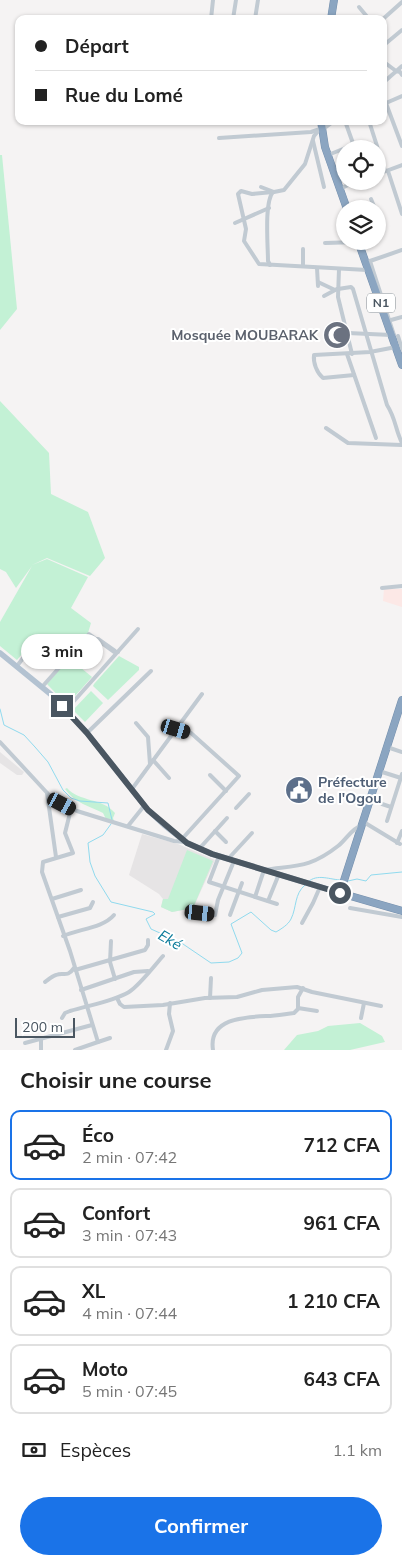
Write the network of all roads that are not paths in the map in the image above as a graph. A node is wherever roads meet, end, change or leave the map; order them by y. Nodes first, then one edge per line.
1 (213, 0) edge
2 (236, 0) edge
3 (258, 0) edge
4 (334, 0) edge
5 (402, 2) edge
6 (359, 7) dead end
7 (211, 15) edge
8 (234, 15) edge
9 (256, 15) edge
10 (332, 15) edge
11 (366, 15) edge
12 (387, 15) edge
13 (402, 30) edge
14 (387, 41) edge
15 (387, 64) edge
16 (402, 66) edge
17 (396, 72) junction
18 (402, 75) edge
19 (387, 80) edge
20 (402, 96) edge
21 (387, 105) edge
22 (387, 108) edge
23 (346, 125) edge
24 (371, 125) edge
25 (321, 126) edge
26 (219, 138) dead end
27 (313, 140) junction
28 (352, 140) edge
29 (402, 143) edge
30 (336, 155) edge
31 (329, 158) junction
32 (402, 165) edge
33 (318, 166) junction
34 (387, 171) junction
35 (336, 178) edge
36 (261, 187) dead end
37 (324, 187) dead end
38 (340, 190) edge
39 (273, 192) junction
40 (344, 200) edge
41 (269, 208) junction
42 (402, 213) edge
43 (243, 219) junction
44 (235, 223) dead end
45 (325, 243) dead end
46 (336, 243) edge
47 (303, 249) dead end
48 (362, 250) edge
49 (402, 250) edge
50 (270, 265) junction
51 (368, 265) junction
52 (303, 266) junction
53 (318, 268) junction
54 (339, 269) junction
55 (337, 288) junction
56 (324, 296) dead end
57 (382, 302) junction
58 (402, 317) edge
59 (390, 320) junction
60 (348, 333) junction
61 (367, 334) junction
62 (396, 336) edge
63 (399, 348) edge
64 (370, 352) junction
65 (349, 354) junction
66 (402, 365) edge
67 (354, 375) junction
68 (326, 428) dead end
69 (376, 438) dead end
70 (402, 444) edge
71 (402, 586) edge
72 (382, 588) dead end
73 (138, 629) dead end
74 (40, 636) dead end
75 (116, 652) junction
76 (0, 653) edge
77 (16, 666) junction
78 (151, 671) dead end
79 (42, 687) junction
80 (202, 694) dead end
81 (402, 700) edge
82 (66, 710) junction
83 (136, 723) dead end
84 (176, 729) junction
85 (87, 733) junction
86 (0, 742) edge
87 (387, 747) junction
88 (6, 748) junction
89 (0, 751) edge
90 (402, 752) edge
91 (151, 762) junction
92 (379, 771) junction
93 (210, 776) dead end
94 (401, 776) edge
95 (170, 778) dead end
96 (132, 789) junction
97 (226, 790) junction
98 (47, 792) junction
99 (249, 794) dead end
100 (371, 795) junction
101 (144, 806) junction
102 (391, 807) junction
103 (236, 808) dead end
104 (71, 809) junction
105 (227, 818) dead end
106 (387, 822) dead end
107 (362, 823) junction
108 (128, 826) junction
109 (215, 831) junction
110 (402, 831) edge
111 (252, 834) dead end
112 (184, 841) junction
113 (226, 842) dead end
114 (199, 849) junction
115 (219, 856) junction
116 (56, 857) junction
117 (231, 860) junction
118 (264, 870) junction
119 (279, 874) junction
120 (242, 883) dead end
121 (224, 887) junction
122 (320, 887) junction
123 (81, 890) dead end
124 (239, 892) junction
125 (340, 893) junction
126 (254, 896) junction
127 (52, 899) junction
128 (268, 901) junction
129 (93, 902) dead end
130 (277, 904) dead end
131 (350, 908) dead end
132 (402, 912) edge
133 (200, 913) dead end
134 (230, 914) dead end
135 (114, 915) dead end
136 (58, 916) junction
137 (402, 917) edge
138 (302, 923) dead end
139 (63, 936) junction
140 (148, 940) dead end
141 (111, 941) dead end
142 (163, 956) dead end
143 (110, 962) junction
144 (74, 969) junction
145 (148, 971) junction
146 (211, 978) dead end
147 (115, 979) junction
148 (45, 982) dead end
149 (303, 988) junction
150 (81, 990) junction
151 (117, 998) junction
152 (210, 998) junction
153 (170, 1003) junction
154 (364, 1003) junction
155 (87, 1006) junction
156 (381, 1006) dead end
157 (298, 1008) junction
158 (317, 1011) dead end
159 (62, 1018) dead end
160 (361, 1018) dead end
161 (92, 1025) junction
162 (110, 1038) dead end
163 (42, 1039) junction
164 (98, 1042) junction
165 (25, 1043) dead end
166 (41, 1050) edge
167 (75, 1050) edge
168 (166, 1050) edge
169 (213, 1050) edge

1 - 7 street
2 - 8 street
3 - 9 street
4 - 10 highway
5 - 12 street
6 - 11 street
13 - 14 street
15 - 17 street
16 - 17 street
17 - 18 street
17 - 19 street
20 - 21 street
22 - 29 street
23 - 28 street
24 - 34 street
25 - 26 street
25 - 27 street
25 - 31 highway
27 - 33 street
27 - 39 street
30 - 31 street
31 - 33 street
31 - 35 highway
32 - 34 street
33 - 37 street
34 - 42 street
36 - 39 street
38 - 40 highway
39 - 41 street
39 - 43 street
41 - 43 street
41 - 50 street
43 - 44 street
43 - 50 street
45 - 46 street
47 - 52 street
48 - 51 highway, N1
49 - 51 street
50 - 52 street
51 - 54 street
51 - 57 highway, N1
52 - 53 street
53 - 54 street
53 - 55 street
54 - 55 street
55 - 56 street
55 - 60 street
55 - 61 street
57 - 59 street
57 - 62 highway, N1
58 - 59 street
59 - 62 street
60 - 61 street
60 - 65 street
61 - 62 street
61 - 64 street
62 - 63 highway, N1
63 - 64 street
63 - 66 highway, N1
64 - 65 street
64 - 70 street
65 - 67 street
65 - 67 street
67 - 69 street
68 - 70 street
71 - 72 street
73 - 75 street
74 - 77 street
75 - 79 street
75 - 82 street
76 - 77 main road
77 - 79 main road
78 - 85 street
79 - 82 main road
80 - 84 street
81 - 87 highway
82 - 85 main road
83 - 91 street
84 - 91 street
84 - 97 street
85 - 96 main road
86 - 88 street
87 - 90 street
87 - 92 highway
88 - 89 street
88 - 98 street
91 - 95 street
91 - 96 street
92 - 94 street
92 - 100 highway
93 - 97 street
94 - 102 street
96 - 101 main road
97 - 112 street
98 - 104 street
98 - 116 street
99 - 103 street
100 - 102 street
100 - 107 highway
101 - 108 street
101 - 112 main road
102 - 106 street
104 - 108 street
104 - 116 street
105 - 109 street
107 - 110 street
107 - 118 street
107 - 125 highway
108 - 112 street
109 - 113 street
109 - 114 street
111 - 117 street
112 - 114 main road
114 - 115 main road
115 - 117 main road
115 - 121 street
116 - 127 street
117 - 118 main road
117 - 121 street
118 - 119 main road
118 - 126 street
119 - 122 main road
119 - 128 street
120 - 124 street
121 - 124 street
121 - 133 street
122 - 125 main road
122 - 138 street
123 - 127 street
124 - 126 street
124 - 134 street
125 - 132 highway
126 - 128 street
127 - 136 street
128 - 130 street
129 - 136 street
131 - 137 street
135 - 139 street
136 - 139 street
139 - 144 street
140 - 143 street
141 - 143 street
142 - 145 street
143 - 144 street
143 - 147 street
144 - 148 street
144 - 150 street
145 - 147 street
145 - 151 street
146 - 152 street
147 - 150 street
149 - 152 street
149 - 154 street
149 - 157 street
150 - 155 street
151 - 153 street
151 - 155 street
152 - 153 street
153 - 168 street
154 - 156 street
154 - 160 street
155 - 159 street
155 - 161 street
157 - 158 street
157 - 169 street
161 - 163 street
161 - 164 street
162 - 164 street
163 - 165 street
163 - 166 street
164 - 167 street

